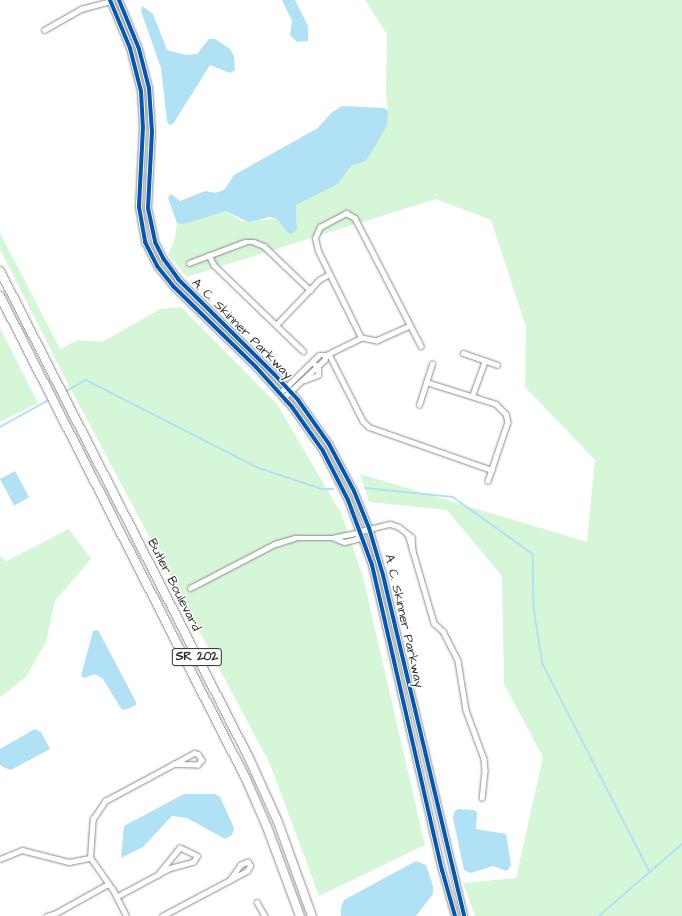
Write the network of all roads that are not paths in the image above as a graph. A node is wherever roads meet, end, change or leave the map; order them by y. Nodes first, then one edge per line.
1 (110, 0) edge
2 (119, 0) edge
3 (44, 30) dead end
4 (209, 255) junction
5 (189, 263) dead end
6 (0, 271) edge
7 (329, 274) junction
8 (310, 290) junction
9 (0, 296) edge
10 (276, 325) junction
11 (410, 326) junction
12 (361, 338) junction
13 (421, 346) dead end
14 (303, 351) dead end
15 (463, 353) dead end
16 (327, 354) junction
17 (485, 361) junction
18 (312, 362) junction
19 (432, 364) dead end
20 (497, 365) dead end
21 (318, 368) junction
22 (426, 382) junction
23 (287, 387) junction
24 (291, 392) junction
25 (282, 395) junction
26 (472, 396) junction
27 (419, 405) dead end
28 (492, 470) junction
29 (488, 481) dead end
30 (370, 528) junction
31 (360, 532) junction
32 (190, 588) dead end
33 (174, 764) junction
34 (482, 798) dead end
35 (90, 858) junction
36 (0, 859) edge
37 (158, 875) junction
38 (230, 880) junction
39 (108, 884) junction
40 (116, 897) junction
41 (257, 902) dead end
42 (55, 915) edge
43 (47, 916) edge
44 (126, 916) edge
45 (162, 916) edge
46 (265, 916) edge
47 (300, 916) edge
48 (312, 916) edge
49 (455, 916) edge
50 (464, 916) edge

1 - 3 street
1 - 25 main road, A. C. Skinner Parkway
2 - 23 main road, A. C. Skinner Parkway
4 - 5 street
4 - 8 street
4 - 10 street
6 - 48 highway, Butler Boulevard / SR 202
7 - 8 street
7 - 11 street
7 - 12 street
8 - 10 street
9 - 47 highway, Butler Boulevard / SR 202
10 - 14 street
11 - 12 street
11 - 13 street
12 - 16 street
15 - 17 street
16 - 18 street
16 - 21 street
16 - 28 street
17 - 20 street
17 - 26 street
18 - 21 street
18 - 23 street
19 - 22 street
21 - 24 street
22 - 26 street
22 - 27 street
23 - 24 main road, A. C. Skinner Parkway
23 - 25 street
24 - 25 street
24 - 30 main road, A. C. Skinner Parkway
25 - 31 main road, A. C. Skinner Parkway
26 - 28 street
28 - 29 street
30 - 31 street
30 - 34 street
30 - 50 main road, A. C. Skinner Parkway
31 - 32 street
31 - 49 main road, A. C. Skinner Parkway
33 - 33 street
33 - 35 street
35 - 36 street
35 - 39 street
37 - 37 street
37 - 40 street
38 - 38 street
38 - 45 street
39 - 40 street
39 - 42 street
40 - 44 street
41 - 46 street
42 - 43 street

